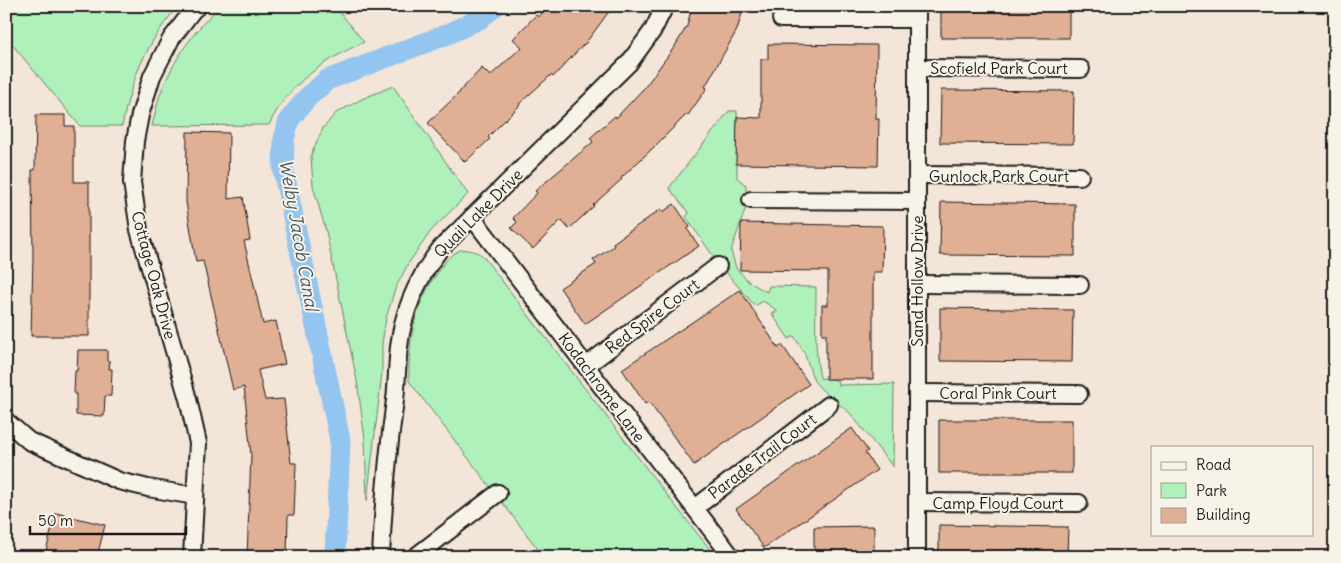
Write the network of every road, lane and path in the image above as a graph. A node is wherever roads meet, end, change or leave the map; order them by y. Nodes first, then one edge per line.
1 (198, 6) edge
2 (665, 6) edge
3 (917, 13) edge
4 (781, 19) dead end
5 (917, 68) junction
6 (1081, 68) dead end
7 (917, 175) junction
8 (1080, 176) dead end
9 (751, 200) dead end
10 (917, 201) junction
11 (472, 217) junction
12 (718, 266) dead end
13 (917, 284) junction
14 (1080, 285) dead end
15 (586, 366) junction
16 (917, 393) junction
17 (1079, 394) dead end
18 (829, 405) dead end
19 (6, 421) edge
20 (498, 493) dead end
21 (195, 496) junction
22 (917, 502) junction
23 (1079, 504) dead end
24 (695, 508) junction
25 (192, 557) edge
26 (381, 557) edge
27 (415, 557) edge
28 (732, 557) edge
29 (917, 557) edge

1 - 21 street, Cottage Oak Drive
2 - 11 street, Quail Lake Drive
3 - 4 street
3 - 5 street, Sand Hollow Drive
5 - 6 street, Scofield Park Court
5 - 7 street, Sand Hollow Drive
7 - 8 street, Gunlock Park Court
7 - 10 street, Sand Hollow Drive
9 - 10 street
10 - 13 street, Sand Hollow Drive
11 - 15 street, Kodachrome Lane
11 - 26 street, Quail Lake Drive
12 - 15 street, Red Spire Court
13 - 14 street
13 - 16 street, Sand Hollow Drive
15 - 24 street, Kodachrome Lane
16 - 17 street, Coral Pink Court
16 - 22 street, Sand Hollow Drive
18 - 24 street, Parade Trail Court
19 - 21 street
20 - 27 street
21 - 25 street, Cottage Oak Drive
22 - 23 street, Camp Floyd Court
22 - 29 street, Sand Hollow Drive
24 - 28 street, Kodachrome Lane

